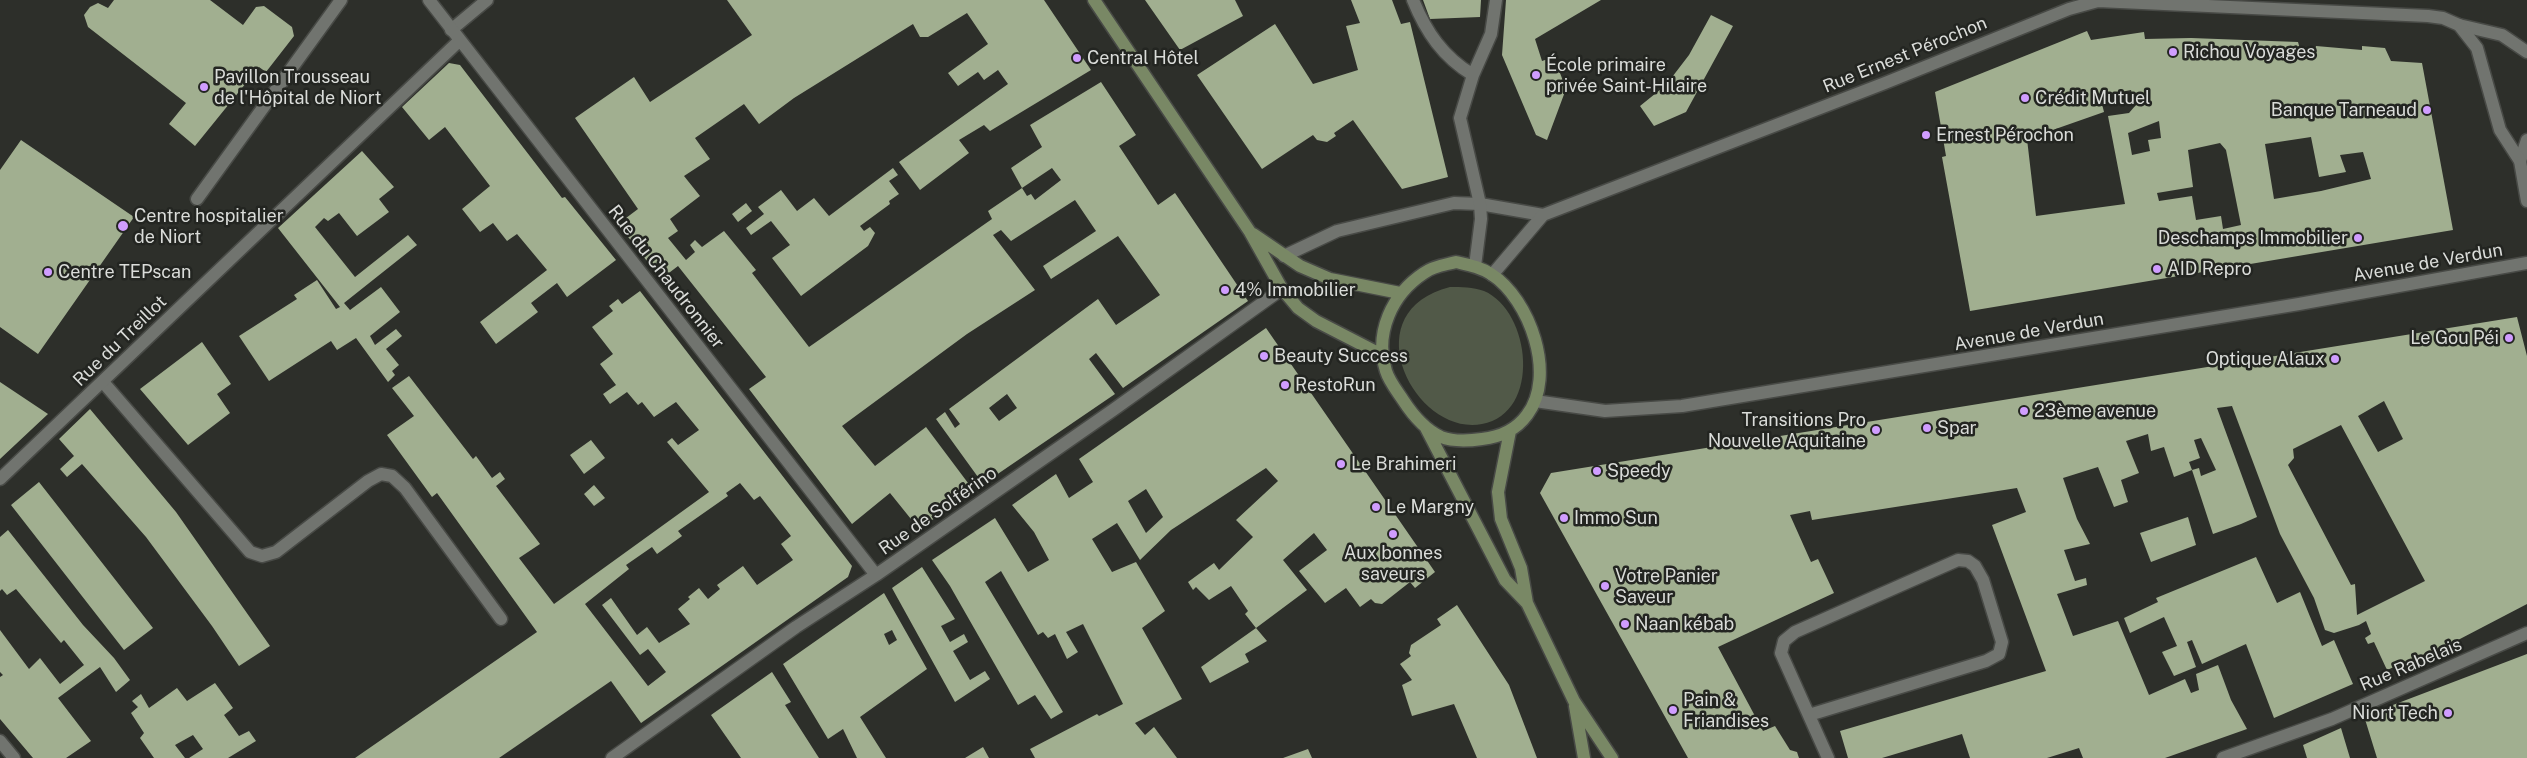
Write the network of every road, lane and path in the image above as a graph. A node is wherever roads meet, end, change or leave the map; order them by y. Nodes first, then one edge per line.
1 (340, 0) edge
2 (429, 0) edge
3 (487, 0) edge
4 (1094, 0) edge
5 (1413, 0) edge
6 (1496, 0) edge
7 (2459, 25) junction
8 (451, 30) junction
9 (459, 41) junction
10 (2527, 52) edge
11 (1473, 75) junction
12 (2527, 140) edge
13 (2520, 161) junction
14 (196, 200) dead end
15 (2527, 201) edge
16 (1480, 204) junction
17 (1543, 215) junction
18 (1250, 232) junction
19 (1284, 256) junction
20 (2527, 263) edge
21 (1475, 266) junction
22 (1492, 275) junction
23 (1282, 289) junction
24 (1400, 292) junction
25 (1382, 355) junction
26 (103, 382) junction
27 (1535, 401) junction
28 (1424, 426) junction
29 (1510, 431) junction
30 (0, 479) edge
31 (876, 575) junction
32 (1527, 603) junction
33 (501, 619) dead end
34 (2527, 634) edge
35 (1574, 701) junction
36 (1809, 715) junction
37 (0, 741) edge
38 (14, 758) edge
39 (612, 758) edge
40 (1584, 758) edge
41 (1612, 758) edge
42 (1828, 758) edge
43 (2223, 758) edge

1 - 14 street
2 - 8 street, Rue du Chaudronnier
3 - 8 street
4 - 18 main road
5 - 11 street
6 - 11 street
7 - 10 street, Rue Ernest Pérochon
7 - 13 street
7 - 17 street, Rue Ernest Pérochon
8 - 9 street, Rue du Chaudronnier
9 - 26 street, Rue du Treillot
9 - 31 street, Rue du Chaudronnier
11 - 16 street
12 - 13 street
13 - 15 street
16 - 17 street
16 - 19 street
16 - 21 street
17 - 22 street, Rue Ernest Pérochon
18 - 19 main road
18 - 23 main road
19 - 24 main road
20 - 27 street, Avenue de Verdun
21 - 22 main road
21 - 24 main road
22 - 27 main road
23 - 25 main road
23 - 31 street, Rue de Solférino
24 - 25 main road
25 - 28 main road
26 - 30 street, Rue du Treillot
26 - 33 street
27 - 29 main road
28 - 29 main road
28 - 32 main road
29 - 32 main road
31 - 39 street, Rue de Solférino
32 - 35 main road
34 - 43 street, Rue Rabelais
35 - 40 main road
35 - 41 main road
36 - 36 street
36 - 42 street
37 - 38 street

